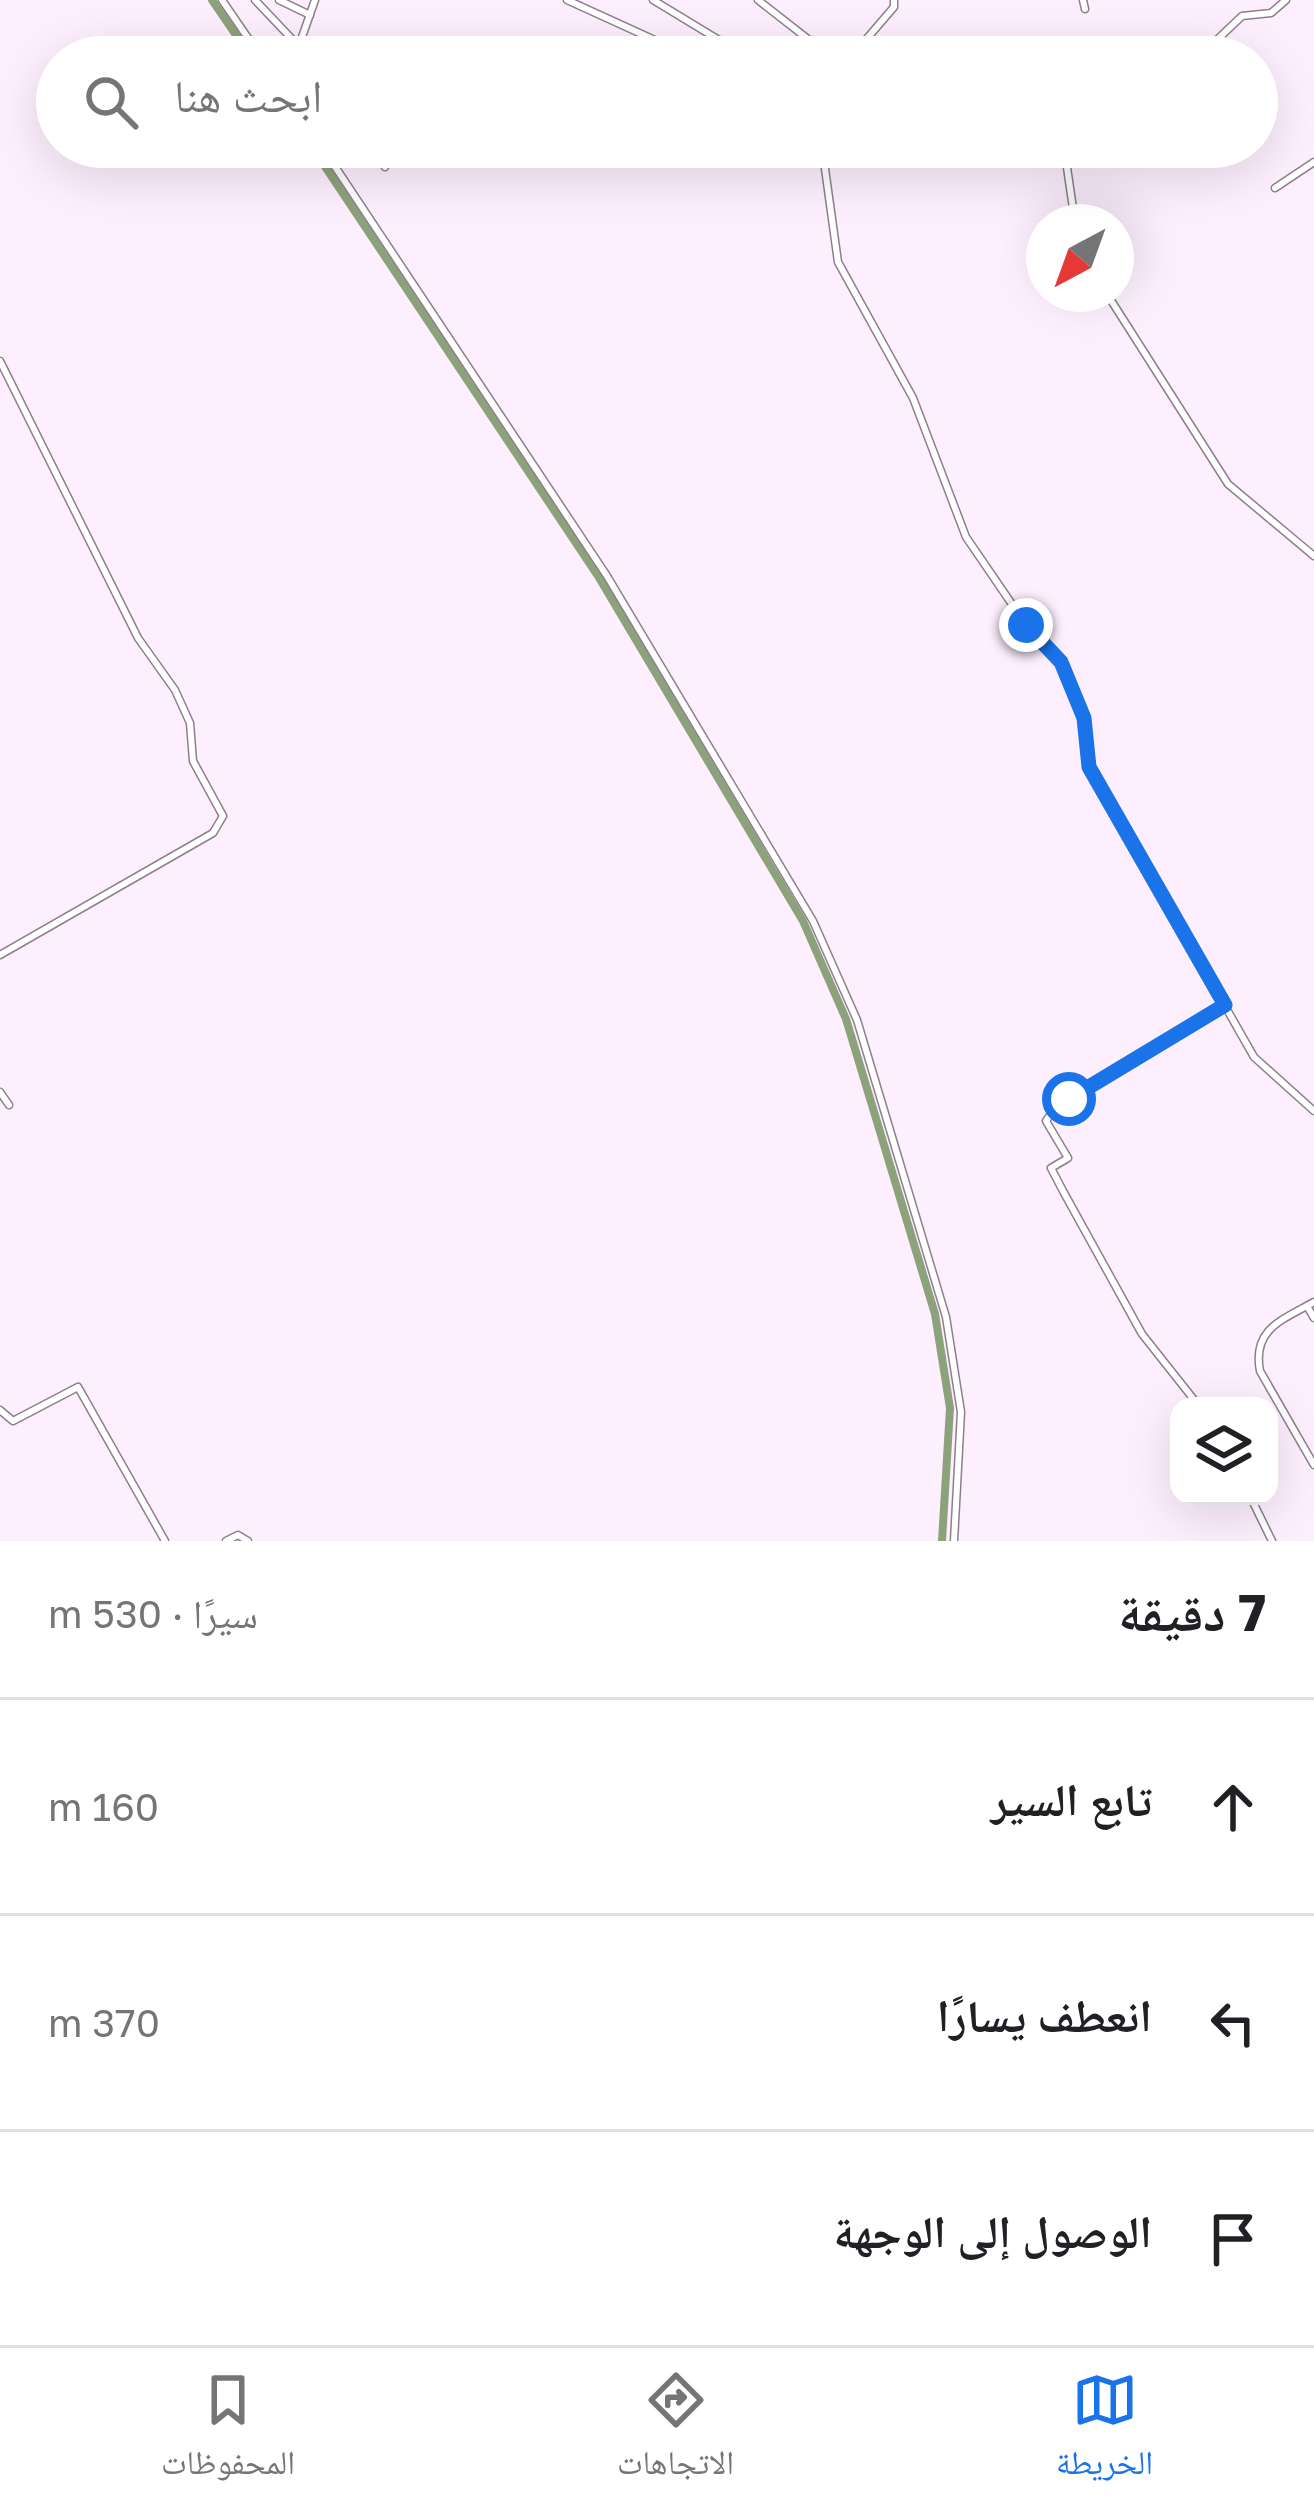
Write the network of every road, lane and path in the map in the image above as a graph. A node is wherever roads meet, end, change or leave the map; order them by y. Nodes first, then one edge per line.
1 (222, 0) edge
2 (256, 0) edge
3 (279, 0) edge
4 (315, 0) edge
5 (567, 0) edge
6 (653, 0) edge
7 (758, 0) edge
8 (894, 0) edge
9 (1286, 0) edge
10 (310, 15) junction
11 (247, 36) edge
12 (288, 36) edge
13 (302, 36) edge
14 (646, 36) edge
15 (712, 36) edge
16 (804, 36) edge
17 (868, 36) edge
18 (1221, 36) edge
19 (1314, 162) edge
20 (336, 168) edge
21 (825, 168) edge
22 (1067, 168) edge
23 (1275, 188) dead end
24 (1072, 204) edge
25 (1118, 312) edge
26 (0, 361) edge
27 (1314, 556) edge
28 (0, 956) edge
29 (1225, 1005) junction
30 (0, 1092) edge
31 (9, 1105) dead end
32 (1314, 1111) edge
33 (1311, 1304) edge
34 (1314, 1318) edge
35 (1192, 1397) edge
36 (0, 1410) edge
37 (1314, 1465) edge
38 (1254, 1505) edge
39 (165, 1541) edge
40 (226, 1541) edge
41 (248, 1541) edge
42 (954, 1541) edge
43 (1272, 1541) edge

1 - 11 street
2 - 12 street
3 - 10 street
4 - 10 street
5 - 14 street
6 - 15 street
7 - 16 street
8 - 17 street
9 - 18 street
10 - 13 street
19 - 23 street
20 - 42 street
21 - 29 street
22 - 24 street
25 - 27 street
26 - 28 street
29 - 32 street
29 - 35 street
30 - 31 street
33 - 34 street
33 - 37 street
36 - 39 street
38 - 43 street
40 - 41 street

